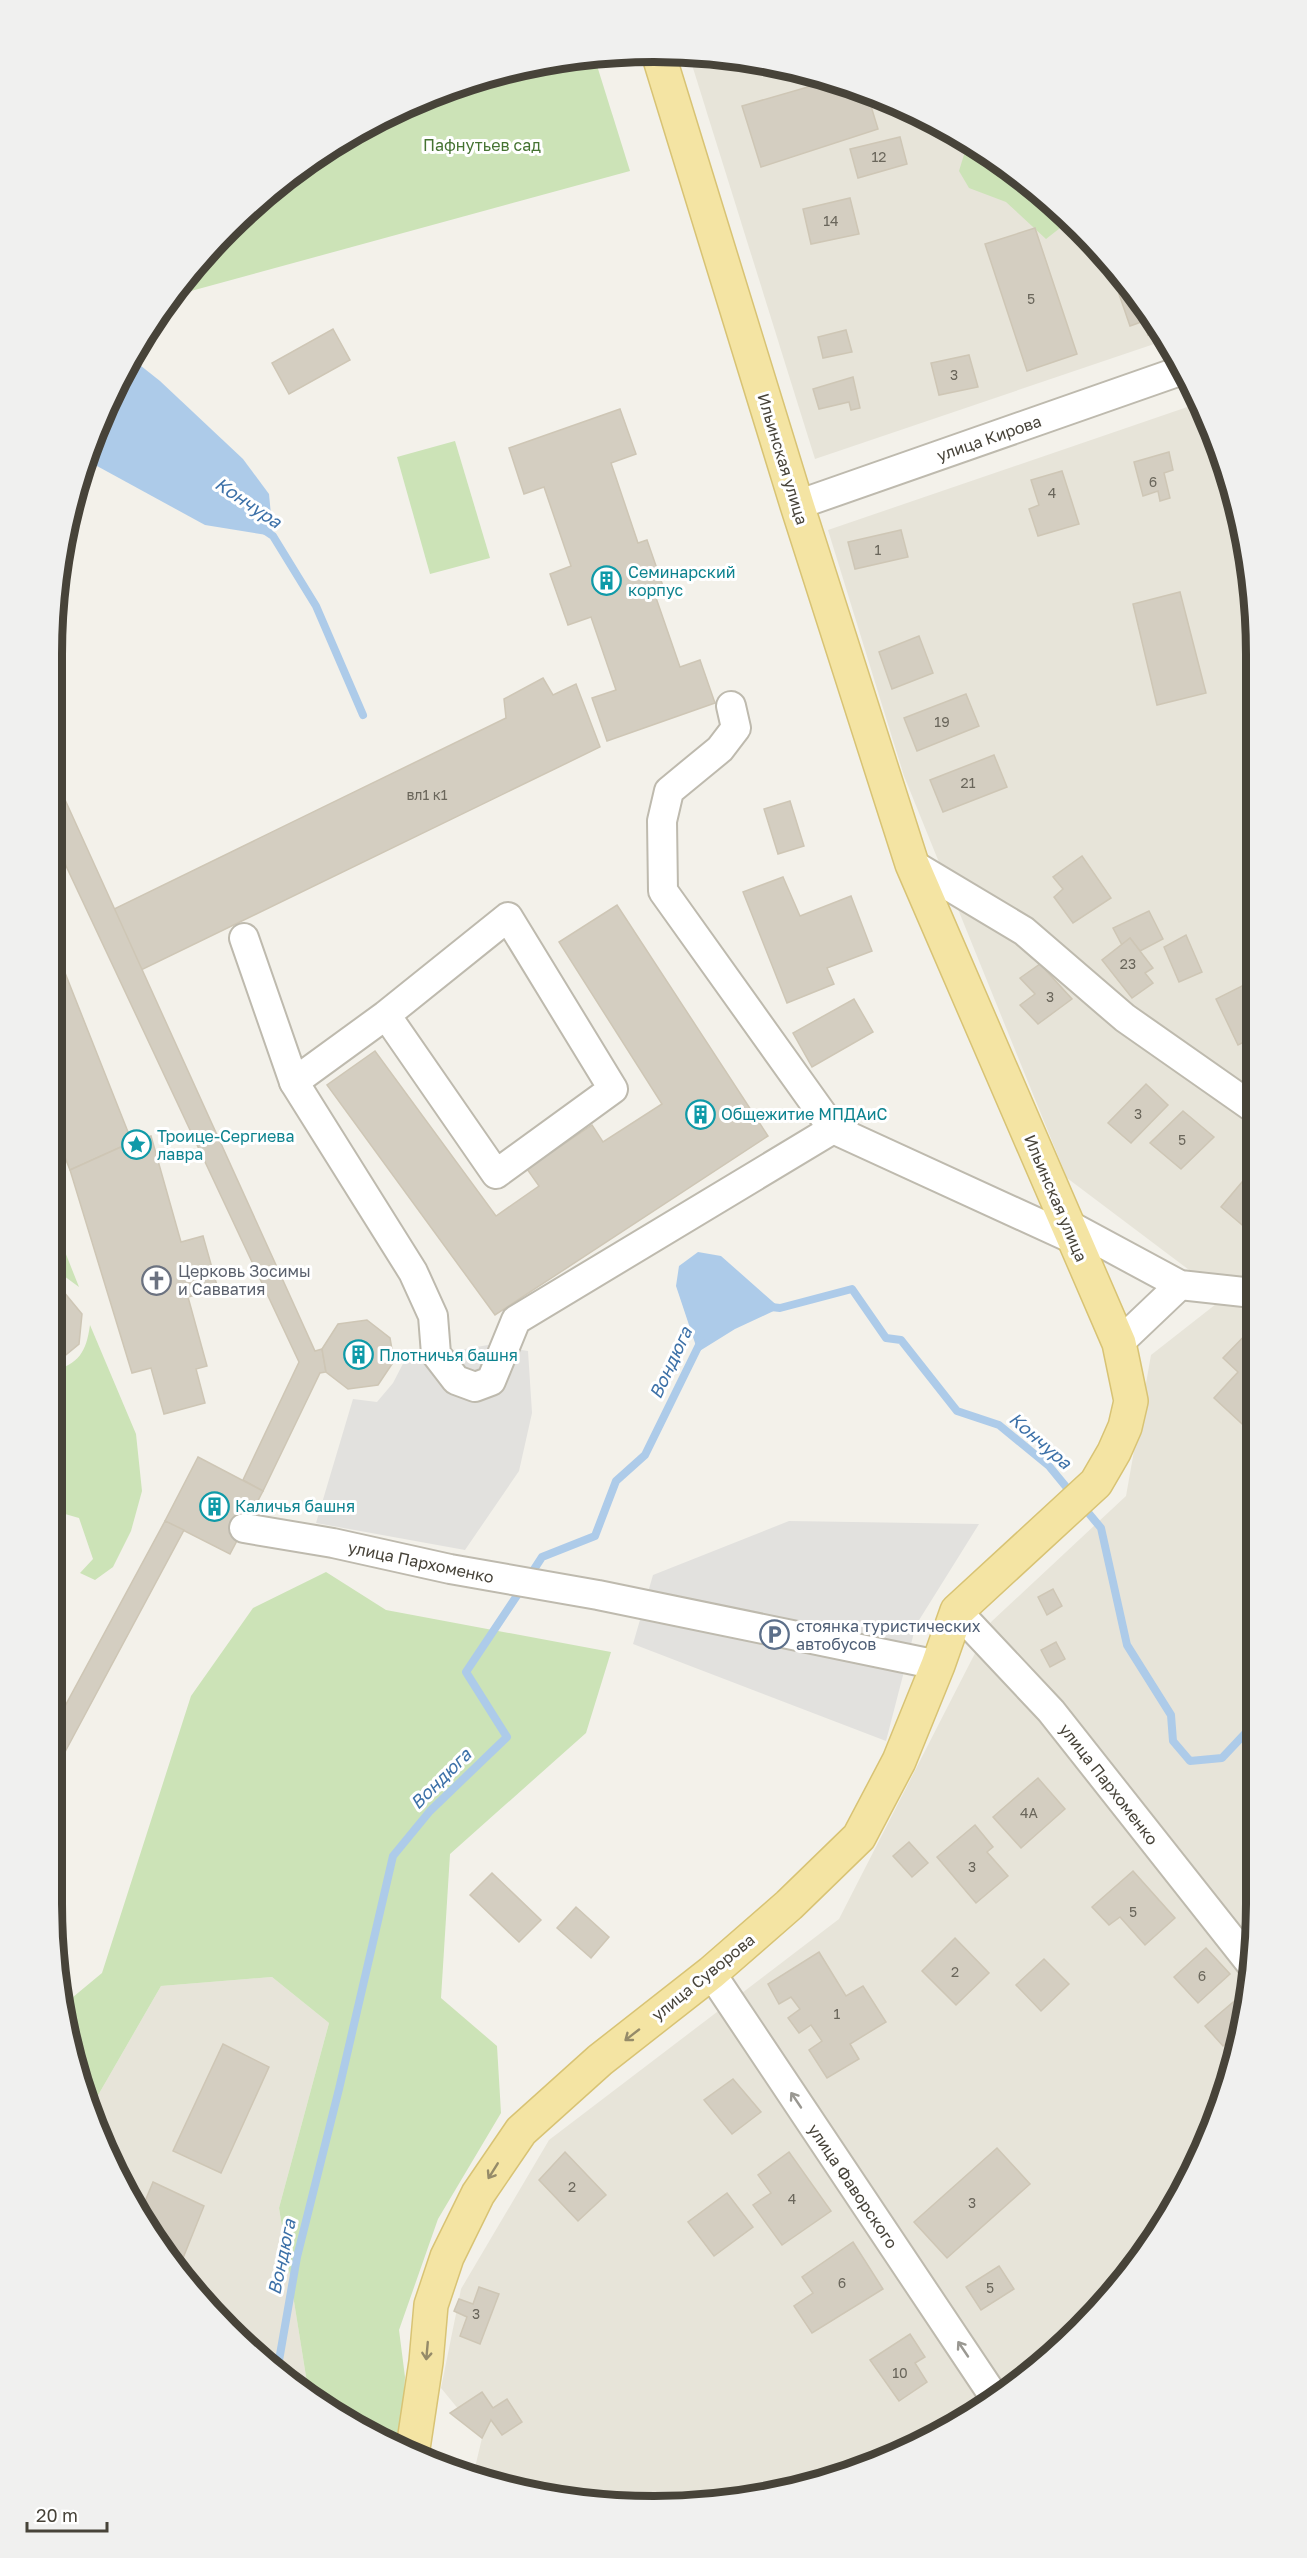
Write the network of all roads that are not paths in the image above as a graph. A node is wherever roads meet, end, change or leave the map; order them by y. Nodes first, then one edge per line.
1 (661, 62) edge
2 (1174, 373) edge
3 (797, 505) junction
4 (732, 706) dead end
5 (912, 864) junction
6 (244, 938) dead end
7 (386, 1015) junction
8 (294, 1082) junction
9 (1246, 1103) edge
10 (832, 1129) junction
11 (1070, 1232) junction
12 (1180, 1285) junction
13 (1246, 1292) edge
14 (1119, 1342) junction
15 (1053, 1521) joint
16 (244, 1528) dead end
17 (957, 1611) junction
18 (938, 1665) junction
19 (1243, 1954) edge
20 (711, 1973) junction
21 (990, 2391) edge
22 (419, 2447) edge

1 - 3 main road, Ильинская улица
2 - 3 street, улица Кирова
3 - 5 main road, Ильинская улица
4 - 10 street
5 - 9 street
5 - 11 main road, Ильинская улица
6 - 8 street
7 - 7 street
7 - 8 street
8 - 10 street
10 - 11 street
11 - 12 street
11 - 14 main road, Ильинская улица
12 - 13 street
12 - 14 street
14 - 15 main road, Ильинская улица
15 - 17 main road, улица Суворова
16 - 18 street, улица Пархоменко
17 - 18 main road, улица Суворова
17 - 19 street, улица Пархоменко
18 - 20 main road, улица Суворова
21 -> 20 street, улица Фаворского
20 -> 22 main road, улица Суворова

